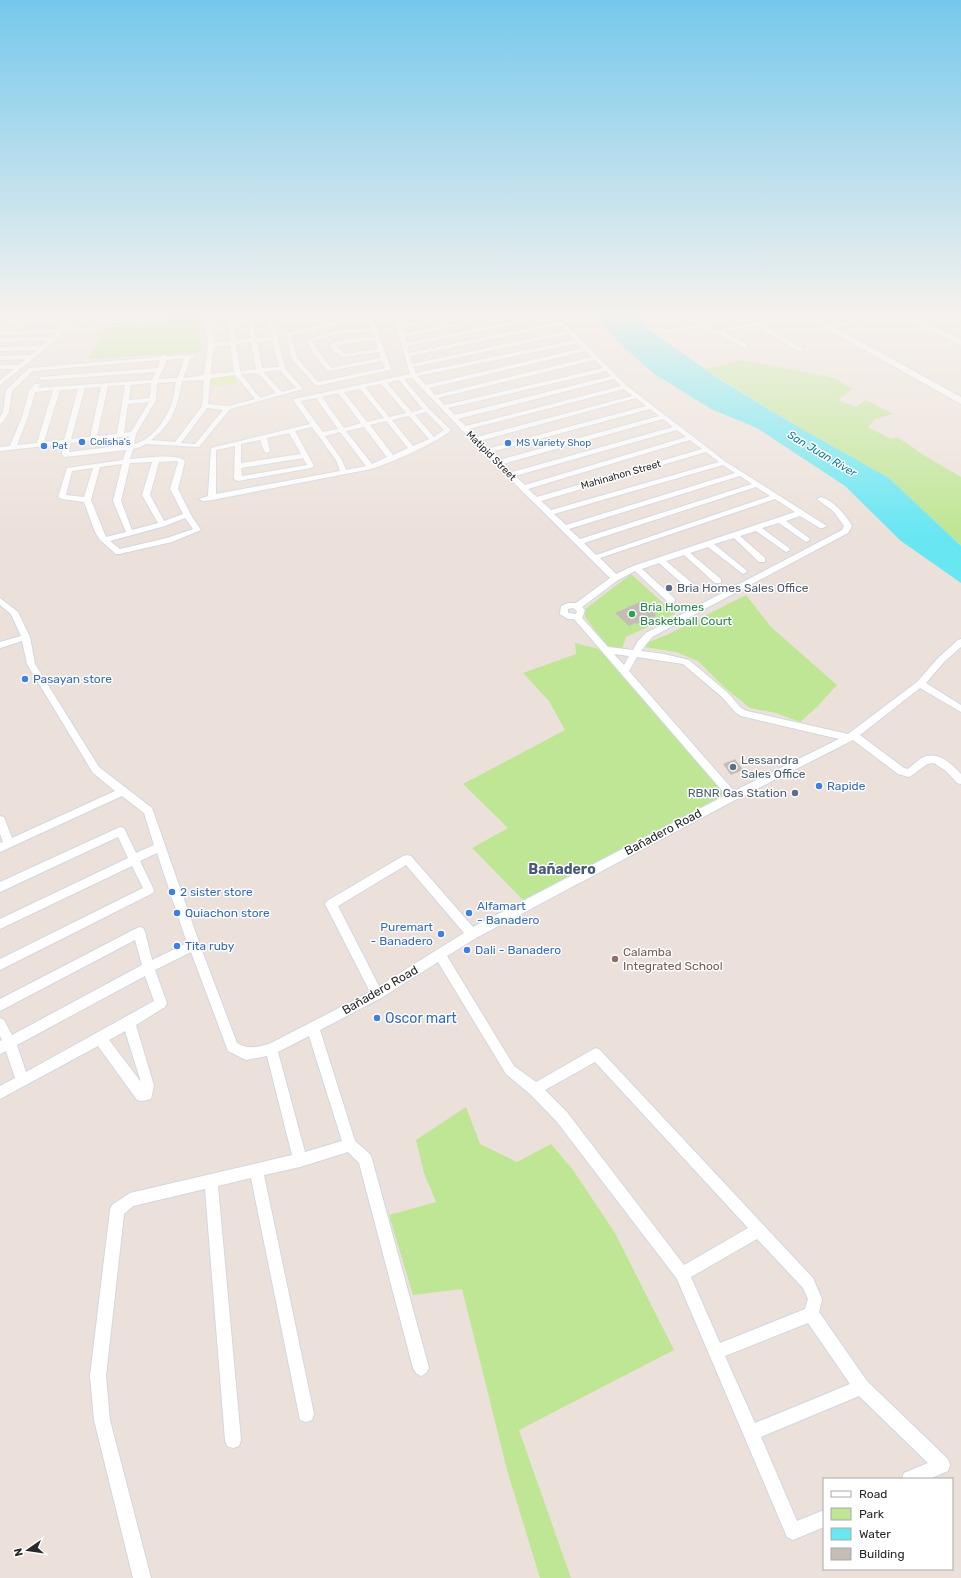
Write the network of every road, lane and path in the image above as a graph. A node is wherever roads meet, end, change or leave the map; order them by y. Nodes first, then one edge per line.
1 (105, 385) edge
2 (14, 386) edge
3 (36, 386) edge
4 (98, 386) edge
5 (128, 386) edge
6 (154, 386) edge
7 (179, 386) edge
8 (206, 386) edge
9 (247, 386) edge
10 (272, 386) edge
11 (297, 386) edge
12 (361, 386) joint
13 (386, 386) edge
14 (406, 386) edge
15 (431, 386) edge
16 (481, 386) edge
17 (535, 386) edge
18 (583, 386) edge
19 (933, 386) edge
20 (82, 387) junction
21 (425, 387) joint
22 (625, 387) joint
23 (57, 388) junction
24 (32, 390) junction
25 (340, 391) junction
26 (280, 394) junction
27 (318, 396) junction
28 (638, 396) junction
29 (434, 397) junction
30 (153, 400) junction
31 (259, 400) junction
32 (961, 401) edge
33 (125, 402) junction
34 (205, 406) junction
35 (443, 407) junction
36 (651, 407) junction
37 (228, 408) junction
38 (427, 410) junction
39 (410, 414) junction
40 (663, 417) junction
41 (453, 418) junction
42 (387, 420) junction
43 (0, 422) edge
44 (314, 425) junction
45 (366, 425) junction
46 (677, 428) junction
47 (463, 429) junction
48 (291, 430) junction
49 (342, 430) junction
50 (134, 434) junction
51 (120, 435) junction
52 (320, 435) junction
53 (263, 437) junction
54 (93, 438) junction
55 (689, 438) junction
56 (432, 440) junction
57 (474, 440) junction
58 (67, 442) junction
59 (147, 442) junction
60 (238, 443) junction
61 (177, 444) junction
62 (40, 445) junction
63 (12, 448) junction
64 (131, 448) junction
65 (0, 449) edge
66 (412, 449) junction
67 (706, 450) junction
68 (268, 451) dead end
69 (486, 451) junction
70 (306, 455) junction
71 (156, 459) junction
72 (392, 459) junction
73 (128, 461) junction
74 (497, 463) junction
75 (724, 463) junction
76 (97, 466) junction
77 (238, 466) junction
78 (371, 467) junction
79 (344, 473) junction
80 (740, 474) junction
81 (510, 475) junction
82 (756, 485) junction
83 (523, 488) junction
84 (775, 497) junction
85 (212, 498) junction
86 (203, 499) dead end
87 (821, 499) dead end
88 (87, 500) junction
89 (536, 500) junction
90 (550, 513) junction
91 (801, 513) junction
92 (187, 515) junction
93 (780, 520) junction
94 (162, 524) junction
95 (823, 526) dead end
96 (564, 528) junction
97 (756, 528) junction
98 (130, 533) junction
99 (735, 535) junction
100 (104, 540) junction
101 (806, 540) dead end
102 (578, 542) junction
103 (709, 544) junction
104 (786, 550) dead end
105 (685, 552) junction
106 (593, 558) junction
107 (660, 560) junction
108 (762, 560) dead end
109 (636, 568) junction
110 (743, 572) dead end
111 (615, 578) junction
112 (718, 581) dead end
113 (695, 590) dead end
114 (671, 600) dead end
115 (0, 601) edge
116 (577, 606) junction
117 (577, 617) junction
118 (26, 637) junction
119 (961, 642) edge
120 (0, 645) edge
121 (606, 650) junction
122 (636, 653) junction
123 (625, 671) junction
124 (920, 684) junction
125 (961, 709) edge
126 (852, 737) junction
127 (961, 780) edge
128 (124, 791) junction
129 (733, 796) junction
130 (0, 820) edge
131 (4, 846) edge
132 (160, 847) junction
133 (134, 860) junction
134 (0, 887) edge
135 (0, 924) edge
136 (472, 934) junction
137 (194, 945) junction
138 (440, 954) junction
139 (0, 965) edge
140 (148, 968) junction
141 (377, 994) junction
142 (0, 1005) edge
143 (129, 1022) junction
144 (0, 1024) edge
145 (312, 1027) junction
146 (100, 1038) junction
147 (5, 1045) edge
148 (271, 1048) junction
149 (22, 1080) junction
150 (535, 1089) junction
151 (0, 1092) edge
152 (350, 1145) junction
153 (300, 1160) junction
154 (256, 1170) junction
155 (211, 1181) junction
156 (759, 1230) junction
157 (682, 1274) junction
158 (811, 1314) junction
159 (716, 1352) junction
160 (421, 1368) dead end
161 (861, 1387) junction
162 (306, 1414) dead end
163 (751, 1433) junction
164 (233, 1440) dead end
165 (912, 1478) edge
166 (823, 1518) edge
167 (142, 1578) edge

1 - 54 street
2 - 43 street
3 - 24 street
4 - 20 street
5 - 33 street
6 - 30 street
7 - 59 street
8 - 34 street
9 - 31 street
10 - 26 street
11 - 26 street
12 - 25 street
12 - 42 street
13 - 39 street
14 - 38 street
15 - 21 street
16 - 29 street
17 - 35 street
18 - 41 street
19 - 32 main road
20 - 23 street
20 - 58 street
21 - 29 street, Matipid Street
22 - 28 street
22 - 47 street
23 - 24 street
23 - 62 street
24 - 63 street
25 - 27 street
25 - 45 street
26 - 31 street
27 - 44 street
27 - 49 street
28 - 36 street
28 - 57 street
29 - 35 street, Matipid Street
30 - 33 street
30 - 50 street
31 - 37 street
33 - 51 street
34 - 37 street
34 - 61 street
35 - 41 street, Matipid Street
36 - 40 street
36 - 69 street
37 - 61 street
38 - 39 street
38 - 56 street
39 - 42 street
39 - 56 street
40 - 46 street
40 - 74 street
41 - 47 street, Matipid Street
42 - 45 street
42 - 66 street
44 - 48 street
44 - 52 street
45 - 49 street
45 - 72 street
46 - 55 street
46 - 81 street
47 - 57 street, Matipid Street
48 - 53 street
48 - 70 street
49 - 52 street
49 - 78 street
50 - 51 street
50 - 64 street
51 - 54 street
52 - 79 street
53 - 60 street
53 - 68 street
54 - 58 street
55 - 67 street
55 - 83 street
56 - 66 street
57 - 69 street, Matipid Street
58 - 62 street
58 - 64 street
59 - 61 street
59 - 64 street
60 - 77 street
60 - 85 street
62 - 63 street
63 - 65 street
64 - 73 street
66 - 72 street
67 - 75 street
67 - 89 street, Mahinahon Street
69 - 74 street, Matipid Street
70 - 77 street
70 - 77 street
71 - 73 street
71 - 92 street
71 - 94 street
72 - 78 street
73 - 76 street
73 - 98 street
74 - 81 street, Matipid Street
75 - 80 street
75 - 90 street
76 - 88 street
76 - 88 street
78 - 79 street
79 - 85 street
80 - 82 street
80 - 96 street
81 - 83 street, Matipid Street
82 - 84 street
82 - 102 street
83 - 89 street, Matipid Street
84 - 91 street
84 - 106 street
85 - 86 street
87 - 122 street
88 - 100 street
89 - 90 street, Matipid Street
90 - 96 street, Matipid Street
91 - 93 street
91 - 95 street
92 - 94 street
92 - 100 street
93 - 97 street
93 - 101 street
94 - 98 street
96 - 102 street, Matipid Street
97 - 99 street
97 - 104 street
98 - 100 street
99 - 103 street
99 - 108 street
102 - 106 street, Matipid Street
103 - 105 street
103 - 110 street
105 - 107 street
105 - 112 street
106 - 111 street, Matipid Street
107 - 109 street
107 - 113 street
109 - 111 street
109 - 114 street
111 - 116 street
115 - 118 street, Bañadero Road
116 - 117 street
116 - 117 street
117 - 121 street
118 - 120 street
118 - 128 street, Bañadero Road
119 - 124 street, Bañadero Road
121 - 122 street
121 - 123 street
122 - 123 street
122 - 126 street
123 - 129 street
124 - 125 street
124 - 126 street, Bañadero Road
126 - 127 street
126 - 129 street, Bañadero Road
128 - 131 street
128 - 132 street, Bañadero Road
129 - 136 street, Bañadero Road
130 - 131 street
132 - 133 street
132 - 137 street, Bañadero Road
133 - 134 street
133 - 135 street
133 - 139 street
136 - 138 street, Bañadero Road
136 - 141 street
137 - 140 street
137 - 148 street, Bañadero Road
138 - 141 street, Bañadero Road
138 - 150 street
140 - 142 street
140 - 143 street
140 - 147 street
141 - 145 street, Bañadero Road
143 - 146 street
143 - 146 street
144 - 147 street
145 - 148 street, Bañadero Road
145 - 152 street
146 - 149 street
147 - 149 street
148 - 153 street
149 - 151 street
150 - 156 street
150 - 157 street
152 - 153 street
152 - 160 street
153 - 154 street
154 - 155 street
154 - 162 street
155 - 164 street
155 - 167 street
156 - 157 street
156 - 158 street
157 - 159 street
158 - 159 street
158 - 161 street
159 - 163 street
161 - 163 street
161 - 165 street
163 - 166 street

